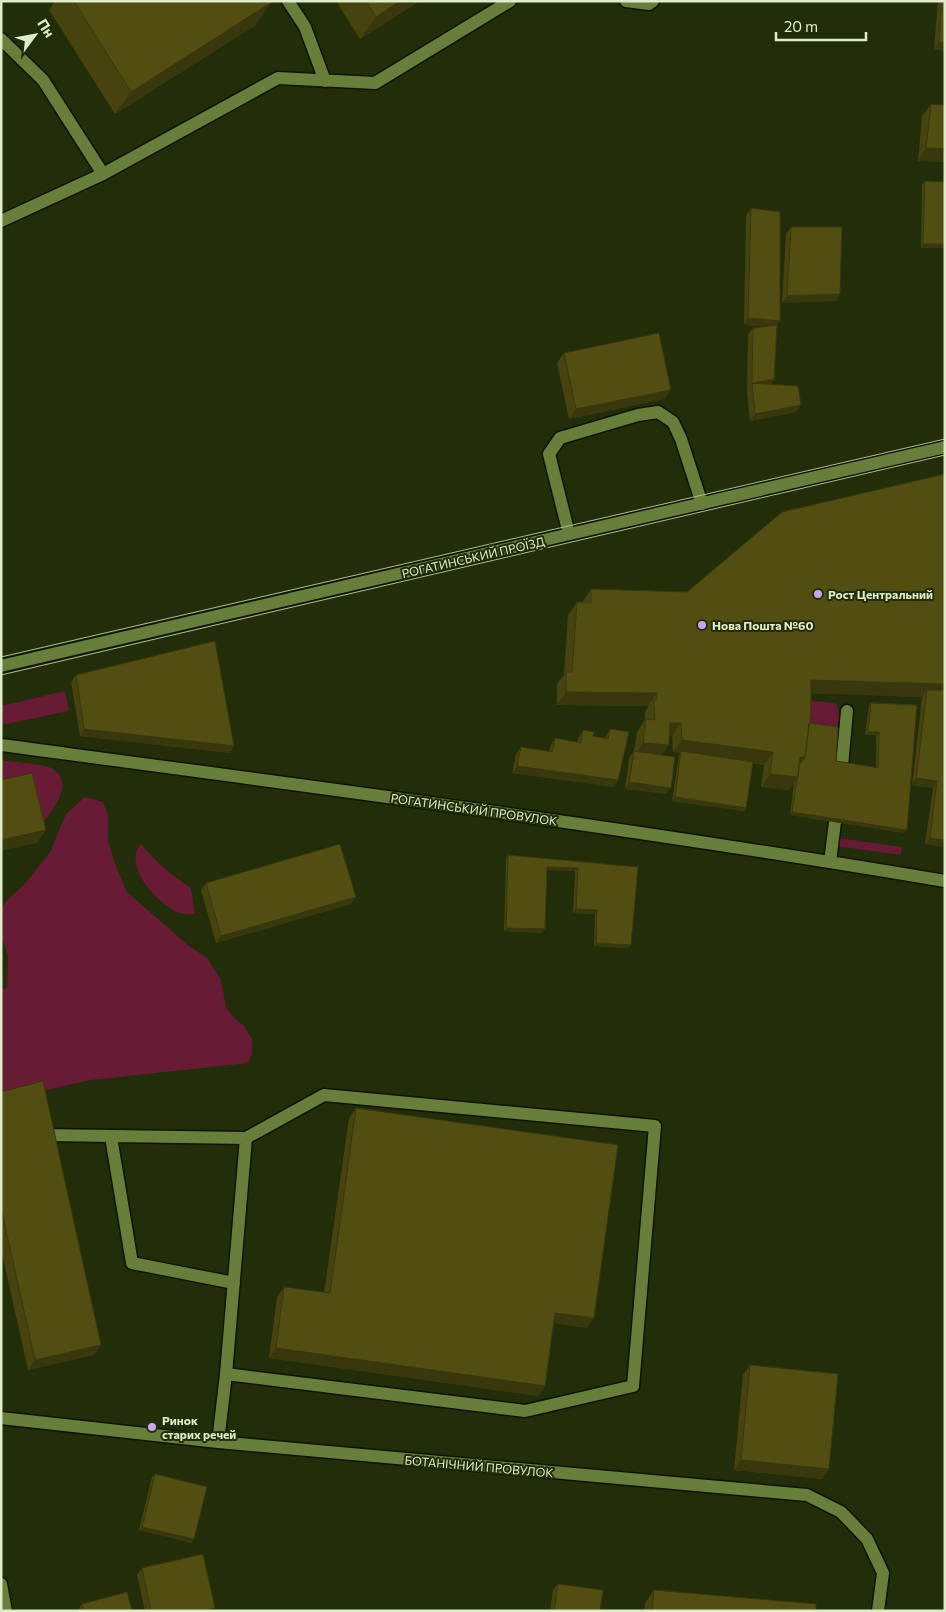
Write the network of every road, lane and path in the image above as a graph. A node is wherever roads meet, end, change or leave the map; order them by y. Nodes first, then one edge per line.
1 (288, 1) edge
2 (510, 1) edge
3 (626, 1) edge
4 (653, 1) edge
5 (1, 39) edge
6 (325, 80) junction
7 (102, 174) junction
8 (1, 221) edge
9 (945, 447) edge
10 (702, 504) junction
11 (569, 534) junction
12 (1, 666) edge
13 (847, 711) dead end
14 (1, 745) edge
15 (842, 766) edge
16 (835, 822) edge
17 (830, 862) junction
18 (945, 881) edge
19 (45, 1135) edge
20 (111, 1136) junction
21 (246, 1138) junction
22 (234, 1283) junction
23 (226, 1374) junction
24 (1, 1418) edge
25 (218, 1442) junction
26 (1, 1584) edge
27 (6, 1611) edge
28 (878, 1611) edge

1 - 6 street
2 - 6 street
3 - 4 street
5 - 7 street
6 - 7 street
7 - 8 street
9 - 10 street, РОГАТИНСЬКИЙ ПРОЇЗД
10 - 11 street, РОГАТИНСЬКИЙ ПРОЇЗД
10 - 11 street
11 - 12 street, РОГАТИНСЬКИЙ ПРОЇЗД
13 - 15 street
14 - 17 street, РОГАТИНСЬКИЙ ПРОВУЛОК
16 - 17 street
17 - 18 street, РОГАТИНСЬКИЙ ПРОВУЛОК
19 - 20 street
20 - 21 street
20 - 22 street
21 - 22 street
21 - 23 street
22 - 23 street
23 - 25 street
24 - 25 street, БОТАНІЧНИЙ ПРОВУЛОК
25 - 28 street, БОТАНІЧНИЙ ПРОВУЛОК
26 - 27 street

